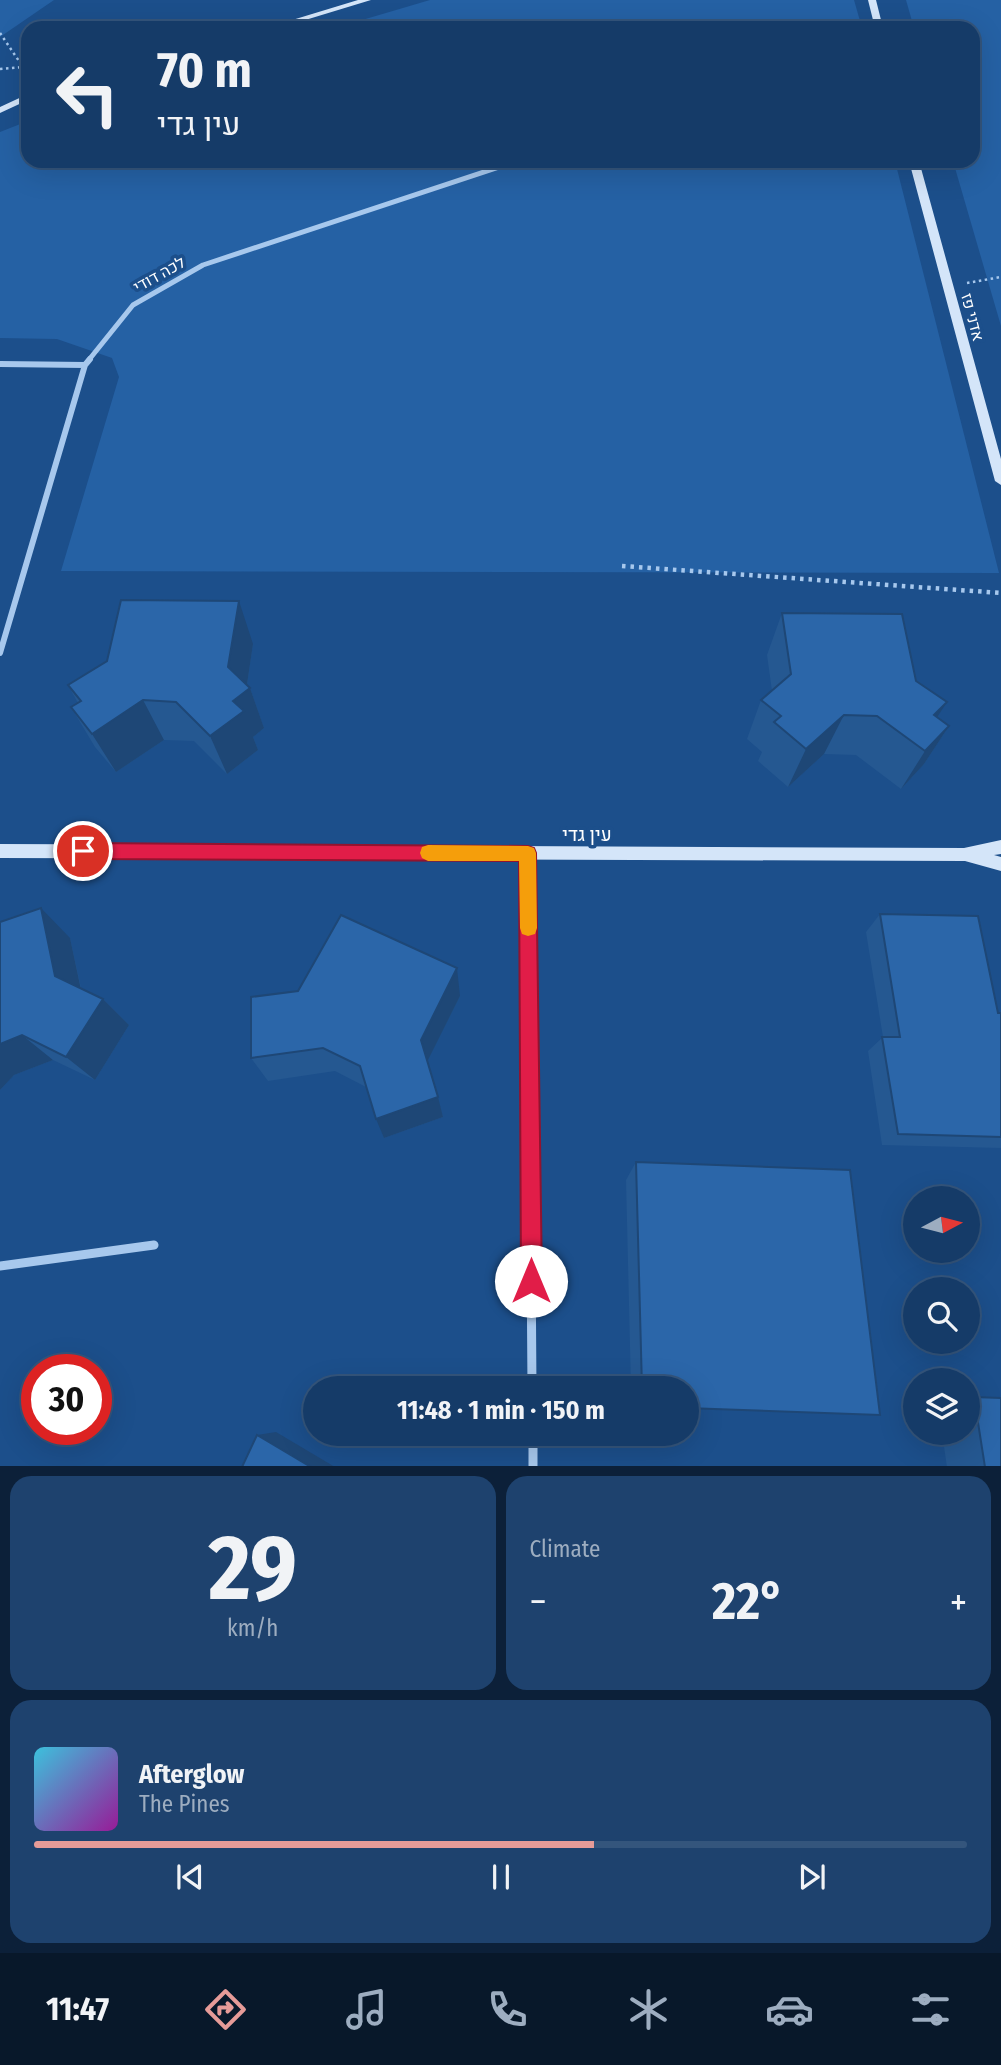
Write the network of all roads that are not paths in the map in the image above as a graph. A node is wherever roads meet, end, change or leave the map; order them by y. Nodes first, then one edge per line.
1 (367, 0) edge
2 (872, 0) edge
3 (294, 21) edge
4 (877, 21) edge
5 (21, 100) edge
6 (0, 110) edge
7 (496, 168) edge
8 (916, 168) edge
9 (0, 364) edge
10 (85, 365) junction
11 (1001, 481) edge
12 (0, 653) edge
13 (1001, 847) edge
14 (0, 851) edge
15 (528, 853) junction
16 (964, 855) junction
17 (1001, 864) edge
18 (154, 1245) dead end
19 (0, 1266) edge
20 (532, 1376) edge
21 (533, 1446) edge
22 (533, 1466) edge

1 - 3 street
2 - 4 street
5 - 6 street
7 - 10 street, לכה דודי
8 - 11 street, אדני פז
9 - 10 street
10 - 12 street, לכה דודי
13 - 16 street, עין גדי
14 - 15 street, עין גדי
15 - 16 street, עין גדי
15 - 20 street
16 - 17 street, עין גדי
18 - 19 street
21 - 22 street

